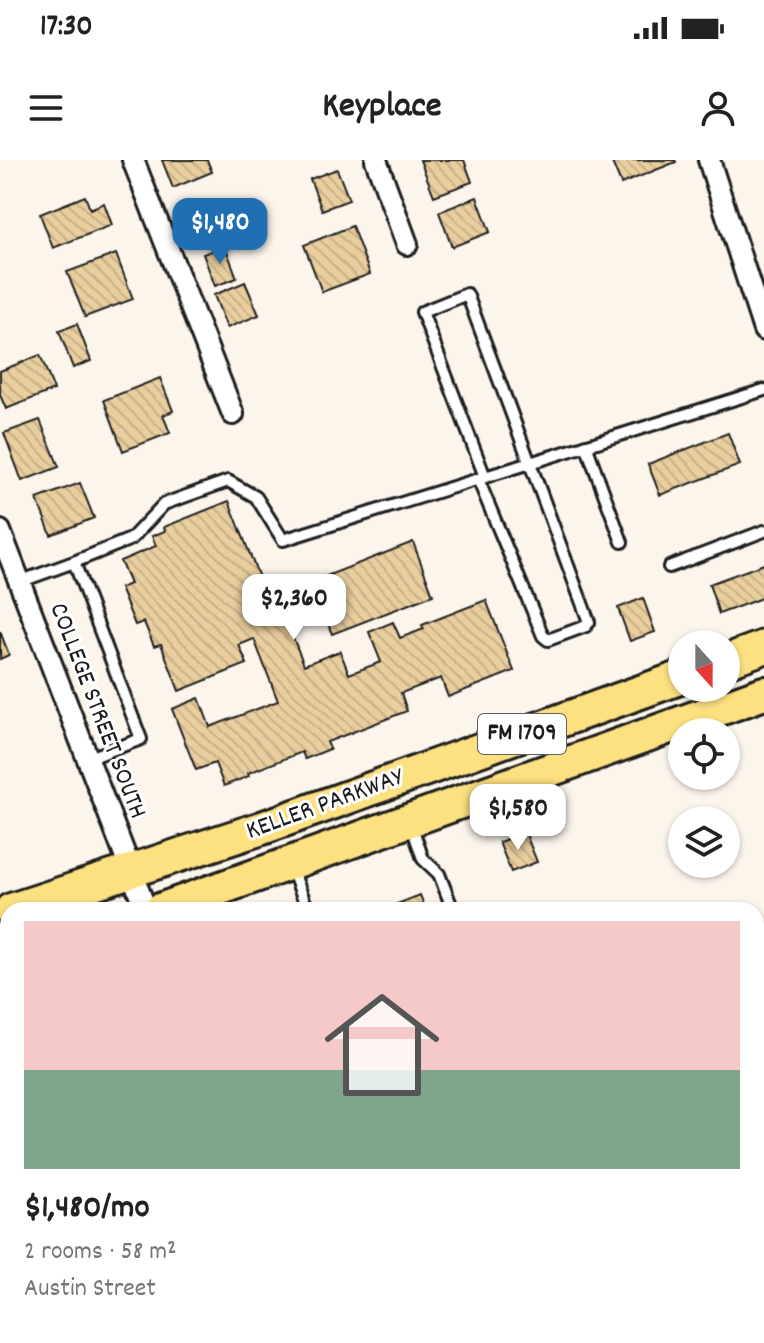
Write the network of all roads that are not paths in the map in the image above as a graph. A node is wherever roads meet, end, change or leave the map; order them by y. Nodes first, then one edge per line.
1 (133, 160) edge
2 (376, 160) edge
3 (709, 160) edge
4 (407, 244) dead end
5 (764, 328) edge
6 (764, 390) edge
7 (233, 414) dead end
8 (586, 445) junction
9 (531, 462) junction
10 (481, 478) junction
11 (0, 531) edge
12 (764, 531) edge
13 (622, 542) dead end
14 (74, 562) junction
15 (669, 567) dead end
16 (11, 576) edge
17 (764, 647) edge
18 (740, 656) edge
19 (668, 682) edge
20 (764, 693) edge
21 (87, 759) junction
22 (410, 822) junction
23 (291, 865) junction
24 (132, 872) junction
25 (36, 902) edge
26 (143, 902) edge
27 (209, 902) edge
28 (305, 902) edge
29 (450, 902) edge

1 - 7 street
2 - 4 street
3 - 5 street
6 - 8 lane
8 - 9 lane
8 - 13 lane
9 - 10 lane
9 - 10 lane
9 - 10 lane
10 - 14 lane
11 - 16 street, COLLEGE STREET SOUTH
12 - 15 lane
14 - 16 lane
14 - 21 lane
16 - 21 street, COLLEGE STREET SOUTH
17 - 18 main road
19 - 24 main road, KELLER PARKWAY / FM 1709
20 - 22 main road, KELLER PARKWAY / FM 1709
21 - 24 street, COLLEGE STREET SOUTH
22 - 23 main road, KELLER PARKWAY / FM 1709
22 - 29 lane
23 - 27 main road, KELLER PARKWAY / FM 1709
23 - 28 lane
24 - 25 main road, KELLER PARKWAY / FM 1709
24 - 26 street, COLLEGE STREET SOUTH

